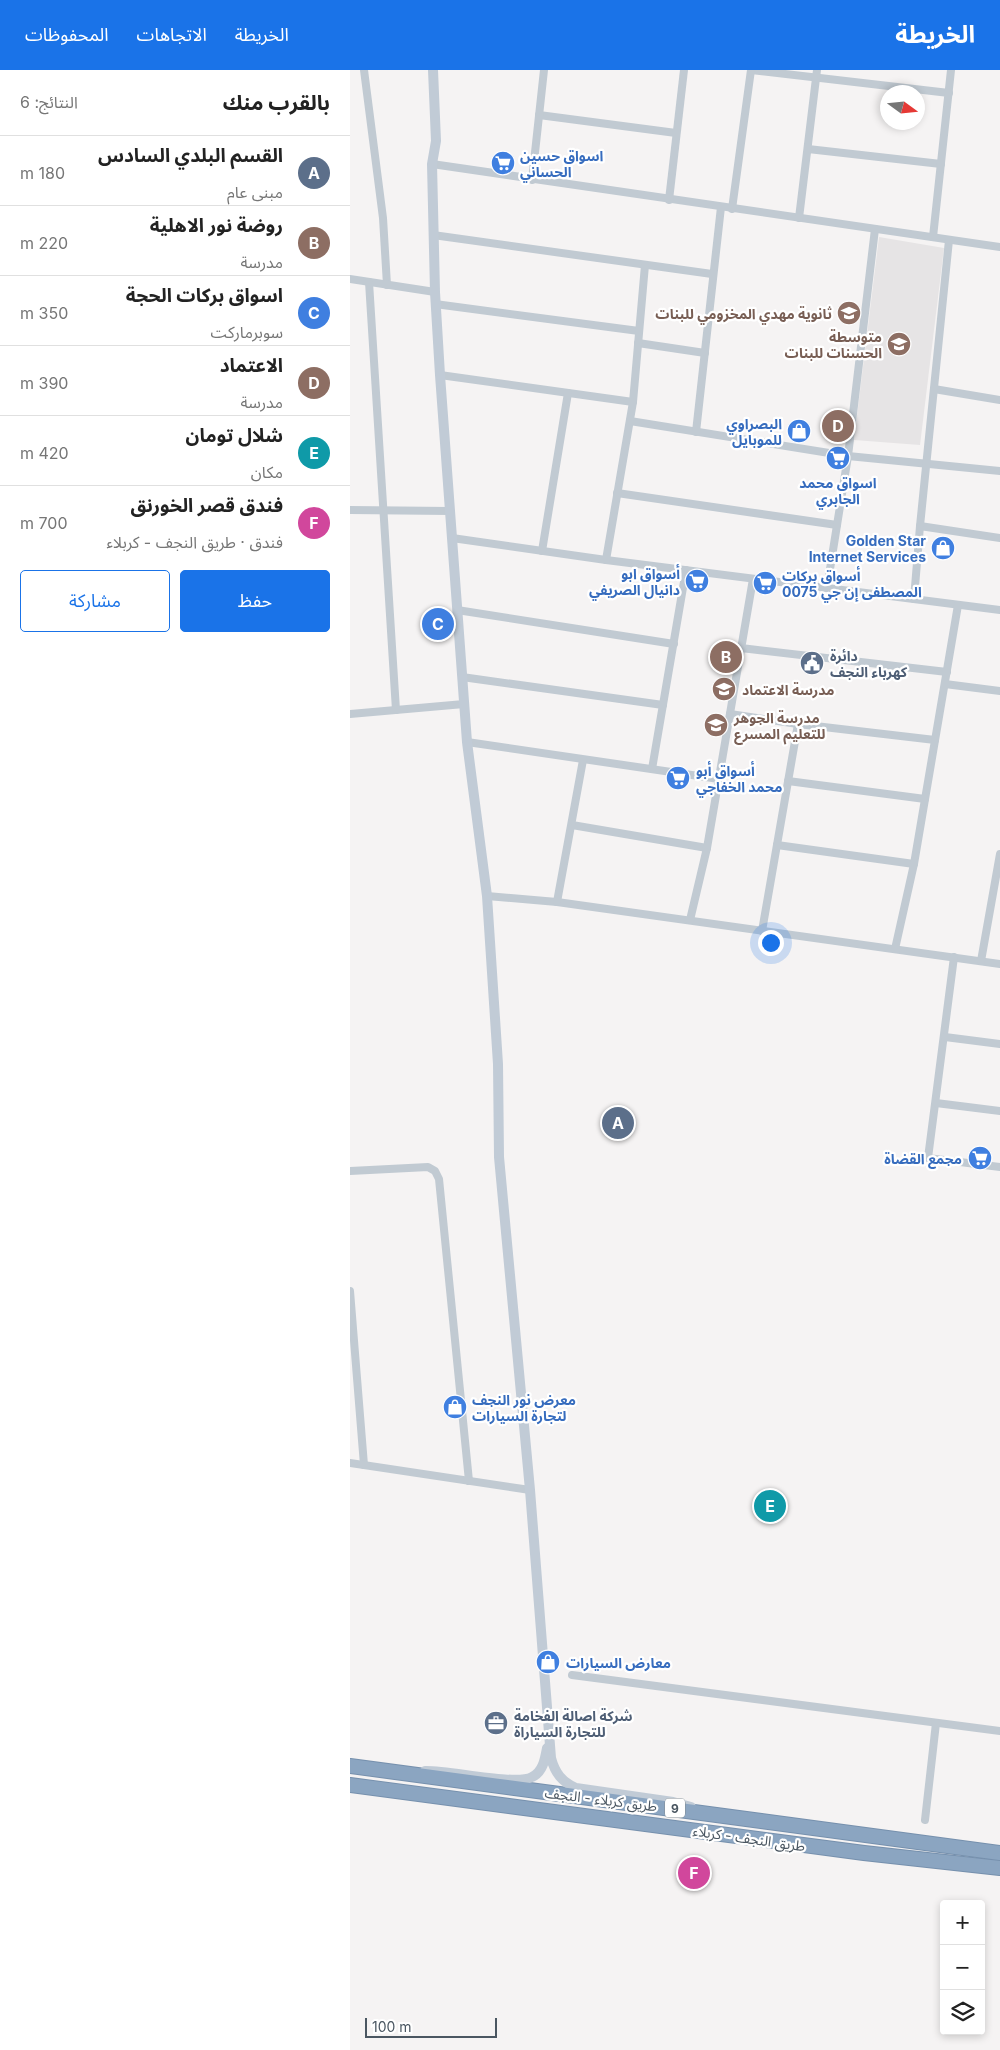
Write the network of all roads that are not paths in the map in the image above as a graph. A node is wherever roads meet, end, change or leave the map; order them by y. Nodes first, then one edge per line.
1 (364, 70) edge
2 (433, 70) edge
3 (544, 70) edge
4 (684, 70) edge
5 (751, 70) edge
6 (951, 70) edge
7 (817, 74) edge
8 (949, 93) junction
9 (539, 115) junction
10 (676, 133) junction
11 (808, 149) junction
12 (432, 164) junction
13 (941, 164) junction
14 (532, 180) junction
15 (669, 200) junction
16 (720, 207) junction
17 (732, 209) junction
18 (799, 218) junction
19 (875, 229) junction
20 (433, 235) junction
21 (933, 237) junction
22 (949, 240) junction
23 (1000, 247) edge
24 (645, 265) junction
25 (712, 274) junction
26 (350, 279) edge
27 (369, 282) junction
28 (387, 285) junction
29 (434, 292) junction
30 (435, 304) junction
31 (640, 332) junction
32 (638, 343) junction
33 (705, 353) junction
34 (440, 375) junction
35 (934, 389) junction
36 (568, 393) junction
37 (1000, 400) edge
38 (633, 402) junction
39 (630, 421) junction
40 (696, 432) junction
41 (848, 456) junction
42 (926, 463) junction
43 (1000, 471) edge
44 (617, 493) junction
45 (350, 510) edge
46 (383, 510) junction
47 (450, 511) junction
48 (837, 525) junction
49 (920, 526) junction
50 (452, 538) junction
51 (1000, 538) edge
52 (542, 551) junction
53 (606, 560) junction
54 (686, 570) junction
55 (753, 579) junction
56 (828, 588) junction
57 (914, 599) junction
58 (958, 605) junction
59 (457, 610) junction
60 (1000, 610) edge
61 (674, 644) junction
62 (741, 648) junction
63 (947, 672) junction
64 (462, 677) junction
65 (944, 684) junction
66 (1000, 691) edge
67 (464, 704) junction
68 (663, 705) junction
69 (396, 710) junction
70 (350, 714) edge
71 (730, 714) junction
72 (798, 724) junction
73 (935, 740) junction
74 (467, 742) junction
75 (583, 760) junction
76 (652, 769) junction
77 (719, 779) junction
78 (788, 782) junction
79 (925, 799) junction
80 (572, 825) junction
81 (777, 845) junction
82 (707, 848) junction
83 (1000, 854) edge
84 (914, 864) junction
85 (999, 867) edge
86 (488, 896) junction
87 (557, 902) junction
88 (690, 920) junction
89 (762, 931) junction
90 (895, 949) junction
91 (954, 957) junction
92 (982, 961) junction
93 (1000, 964) edge
94 (945, 1037) junction
95 (1000, 1044) edge
96 (936, 1103) junction
97 (1000, 1111) edge
98 (1000, 1167) edge
99 (350, 1171) edge
100 (350, 1291) edge
101 (350, 1463) edge
102 (364, 1465) junction
103 (468, 1481) junction
104 (530, 1490) junction
105 (572, 1675) dead end
106 (936, 1723) junction
107 (1000, 1731) edge
108 (549, 1734) junction
109 (350, 1766) edge
110 (394, 1772) junction
111 (350, 1785) edge
112 (708, 1813) junction
113 (925, 1820) dead end
114 (952, 1846) junction
115 (1000, 1849) edge
116 (1000, 1853) edge
117 (949, 1862) junction
118 (1000, 1868) edge
119 (1000, 1874) edge

1 - 28 street
2 - 12 street
3 - 9 street
4 - 10 street
5 - 7 street
5 - 17 street
6 - 8 street
7 - 8 street
7 - 11 street
8 - 13 street
9 - 10 street
9 - 14 street
10 - 15 street
11 - 13 street
11 - 18 street
12 - 14 street
12 - 20 street
13 - 21 street
14 - 15 street
15 - 16 street
16 - 17 street
16 - 25 street
17 - 18 street
18 - 19 street
19 - 21 street
19 - 41 street
20 - 24 street
20 - 29 street
21 - 22 street
22 - 23 street
22 - 35 street
24 - 25 street
24 - 31 street
25 - 33 street
26 - 27 street
27 - 28 street
27 - 46 street
28 - 29 street
29 - 30 street
30 - 31 street
30 - 34 street
31 - 32 street
32 - 33 street
32 - 38 street
33 - 40 street
34 - 36 street
34 - 47 street
35 - 37 street
35 - 42 street
36 - 38 street
36 - 52 street
38 - 39 street
39 - 40 street
39 - 44 street
40 - 41 street
41 - 42 street
41 - 48 street
42 - 43 street
42 - 49 street
44 - 48 street
44 - 53 street
45 - 46 street
46 - 47 street
46 - 69 street
47 - 50 street
48 - 56 street
49 - 51 street
49 - 57 street
50 - 52 street
50 - 59 street
52 - 53 street
53 - 54 street
54 - 55 street
54 - 61 street
55 - 56 street
55 - 62 street
56 - 57 street
57 - 58 street
58 - 60 street
58 - 63 street
59 - 61 street
59 - 64 street
61 - 68 street
62 - 63 street
62 - 71 street
63 - 65 street
64 - 67 street
64 - 68 street
65 - 66 street
65 - 73 street
67 - 69 street
67 - 74 street
68 - 76 street
69 - 70 street
71 - 72 street
71 - 77 street
72 - 73 street
72 - 78 street
73 - 79 street
74 - 75 street
74 - 86 street
75 - 76 street
75 - 80 street
76 - 77 street
77 - 82 street
78 - 79 street
78 - 81 street
79 - 84 street
80 - 82 street
80 - 87 street
81 - 84 street
81 - 89 street
82 - 88 street
83 - 85 street
84 - 90 street
85 - 92 street
86 - 87 street
86 - 104 street
87 - 88 street
88 - 89 street
89 - 90 street
90 - 91 street
91 - 92 street
91 - 94 street
92 - 93 street
94 - 95 street
94 - 96 street
96 - 97 street
96 - 98 street
99 - 103 street
100 - 102 street
101 - 102 street
102 - 103 street
103 - 104 street
104 - 108 street
105 - 106 street
106 - 107 street
106 - 113 street
108 - 110 street
108 - 112 street
109 - 110 highway, طريق کربلاء - النجف / 9
110 - 112 highway, طريق کربلاء - النجف / 9
111 - 117 highway, طريق النجف - کربلاء / 9
112 - 114 highway, طريق کربلاء - النجف / 9
114 - 115 highway
114 - 116 highway, طريق کربلاء - النجف / 9
117 - 118 highway, طريق النجف - کربلاء / 9
117 - 119 highway

